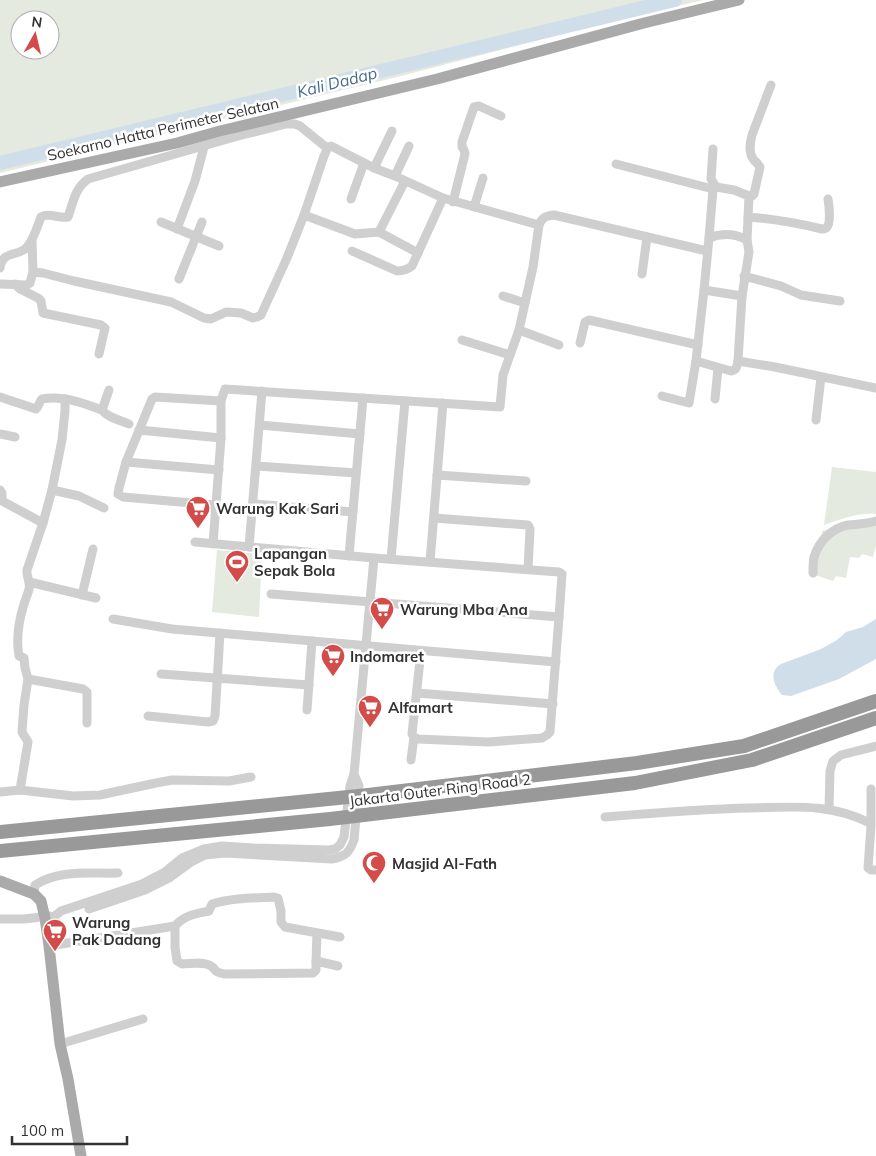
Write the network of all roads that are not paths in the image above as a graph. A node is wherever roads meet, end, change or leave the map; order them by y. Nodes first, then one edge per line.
1 (740, 0) edge
2 (771, 85) dead end
3 (502, 116) dead end
4 (392, 131) dead end
5 (204, 146) junction
6 (409, 146) dead end
7 (327, 148) junction
8 (713, 149) dead end
9 (364, 163) junction
10 (616, 164) dead end
11 (374, 168) junction
12 (395, 176) junction
13 (483, 178) dead end
14 (404, 180) junction
15 (0, 182) edge
16 (714, 188) junction
17 (749, 196) junction
18 (443, 198) junction
19 (351, 199) dead end
20 (828, 199) dead end
21 (453, 202) junction
22 (474, 207) junction
23 (304, 215) junction
24 (748, 217) junction
25 (161, 222) dead end
26 (202, 222) dead end
27 (539, 225) junction
28 (177, 228) junction
29 (378, 232) junction
30 (196, 237) junction
31 (647, 237) junction
32 (709, 238) junction
33 (32, 240) junction
34 (747, 240) junction
35 (219, 246) dead end
36 (352, 251) dead end
37 (707, 251) junction
38 (418, 253) junction
39 (0, 268) edge
40 (33, 272) junction
41 (642, 274) dead end
42 (744, 276) junction
43 (179, 279) dead end
44 (0, 284) edge
45 (15, 284) junction
46 (704, 290) junction
47 (503, 296) dead end
48 (742, 296) junction
49 (840, 301) dead end
50 (525, 304) junction
51 (519, 330) junction
52 (462, 340) dead end
53 (580, 343) dead end
54 (559, 345) dead end
55 (698, 345) junction
56 (99, 354) dead end
57 (510, 355) junction
58 (696, 361) junction
59 (738, 361) junction
60 (718, 368) junction
61 (821, 377) junction
62 (876, 388) edge
63 (109, 390) dead end
64 (262, 391) junction
65 (662, 396) dead end
66 (0, 398) edge
67 (363, 398) junction
68 (65, 399) junction
69 (714, 399) dead end
70 (221, 400) junction
71 (405, 401) junction
72 (443, 403) junction
73 (102, 410) junction
74 (816, 420) dead end
75 (129, 424) dead end
76 (260, 425) junction
77 (139, 430) junction
78 (0, 434) edge
79 (360, 434) junction
80 (15, 437) dead end
81 (221, 438) junction
82 (126, 462) junction
83 (256, 466) junction
84 (219, 470) junction
85 (356, 473) junction
86 (437, 475) junction
87 (526, 481) dead end
88 (0, 490) edge
89 (52, 490) junction
90 (253, 504) junction
91 (215, 505) junction
92 (104, 508) dead end
93 (353, 512) junction
94 (434, 518) junction
95 (876, 520) edge
96 (43, 523) junction
97 (195, 542) dead end
98 (213, 544) junction
99 (249, 547) junction
100 (93, 550) dead end
101 (349, 556) junction
102 (374, 558) junction
103 (391, 559) junction
104 (430, 562) junction
105 (528, 569) junction
106 (813, 573) dead end
107 (30, 582) junction
108 (271, 594) dead end
109 (82, 595) junction
110 (96, 598) dead end
111 (370, 602) junction
112 (559, 617) junction
113 (113, 619) dead end
114 (220, 633) junction
115 (312, 641) junction
116 (366, 646) junction
117 (421, 651) junction
118 (556, 662) junction
119 (161, 674) dead end
120 (218, 678) junction
121 (28, 680) junction
122 (309, 685) junction
123 (417, 693) junction
124 (876, 695) edge
125 (870, 702) edge
126 (552, 704) junction
127 (307, 710) dead end
128 (148, 716) dead end
129 (876, 718) edge
130 (87, 723) dead end
131 (414, 737) junction
132 (876, 746) edge
133 (411, 760) dead end
134 (251, 777) dead end
135 (871, 789) dead end
136 (20, 790) junction
137 (0, 792) edge
138 (829, 808) junction
139 (605, 817) dead end
140 (870, 823) junction
141 (0, 832) edge
142 (0, 851) edge
143 (876, 870) edge
144 (118, 873) dead end
145 (0, 881) edge
146 (34, 894) junction
147 (50, 916) junction
148 (0, 919) edge
149 (175, 926) junction
150 (317, 933) junction
151 (340, 936) dead end
152 (49, 946) junction
153 (316, 962) junction
154 (338, 966) dead end
155 (143, 1019) dead end
156 (60, 1044) junction
157 (81, 1156) edge

1 - 15 main road, Soekarno Hatta Perimeter Selatan
2 - 17 street
3 - 21 street
4 - 11 street
5 - 7 street
5 - 28 street
5 - 33 street
6 - 12 street
7 - 9 street
7 - 23 street
8 - 16 street
9 - 11 street
9 - 19 street
10 - 16 street
11 - 12 street
12 - 14 street
13 - 22 street
14 - 18 street
14 - 29 street
16 - 17 street
16 - 32 street
17 - 24 street
18 - 21 street
18 - 38 street
20 - 24 street
21 - 22 street
22 - 27 street
23 - 29 street
23 - 40 street
24 - 34 street
25 - 28 street
26 - 30 street
27 - 31 street
27 - 50 street
28 - 30 street
29 - 38 street
30 - 35 street
30 - 43 street
31 - 37 street
31 - 41 street
32 - 34 street
32 - 37 street
33 - 39 street
33 - 40 street
34 - 42 street
36 - 38 street
37 - 46 street
40 - 45 street
42 - 48 street
42 - 49 street
44 - 45 street
45 - 56 street
46 - 48 street
46 - 55 street
47 - 50 street
48 - 59 street
50 - 51 street
51 - 54 street
51 - 57 street
52 - 57 street
53 - 55 street
55 - 58 street
57 - 72 street
58 - 60 street
58 - 65 street
59 - 60 street
59 - 61 street
60 - 69 street
61 - 62 street
61 - 74 street
63 - 73 street
64 - 67 street
64 - 70 street
64 - 76 street
66 - 68 street
67 - 71 street
67 - 79 street
68 - 73 street
68 - 89 street
70 - 77 street
70 - 81 street
71 - 72 street
71 - 103 street
72 - 86 street
73 - 75 street
76 - 79 street
76 - 83 street
77 - 81 street
77 - 82 street
78 - 80 street
79 - 85 street
81 - 84 street
82 - 84 street
82 - 91 street
83 - 85 street
83 - 90 street
84 - 91 street
85 - 93 street
86 - 87 street
86 - 94 street
88 - 96 street
89 - 92 street
89 - 96 street
90 - 93 street
90 - 99 street
91 - 98 street
93 - 101 street
94 - 104 street
94 - 105 street
95 - 106 street
96 - 107 street
97 - 98 street
98 - 99 street
99 - 101 street
100 - 109 street
101 - 102 street
102 - 103 street
102 - 111 street
103 - 104 street
104 - 105 street
105 - 112 street
107 - 109 street
107 - 121 street
108 - 111 street
109 - 110 street
111 - 112 street
111 - 116 street
112 - 118 street
113 - 114 street
114 - 115 street
114 - 120 street
115 - 116 street
115 - 122 street
116 - 117 street
116 - 147 street
117 - 118 street
117 - 123 street
118 - 126 street
119 - 120 street
120 - 122 street
120 - 128 street
121 - 130 street
121 - 136 street
122 - 127 street
123 - 126 street
123 - 131 street
124 - 125 highway, Jakarta Outer Ring Road 2
125 - 141 highway, Jakarta Outer Ring Road 2
126 - 131 street
129 - 142 highway, Jakarta Outer Ring Road 2
131 - 133 street
132 - 138 street
134 - 136 street
135 - 140 street
136 - 137 street
138 - 139 street
138 - 140 street
140 - 143 street
144 - 146 street
145 - 146 main road
146 - 147 main road
147 - 148 street
147 - 152 main road
149 - 150 street
149 - 152 street
149 - 153 street
150 - 151 street
150 - 153 street
152 - 156 main road
153 - 154 street
155 - 156 street
156 - 157 main road

